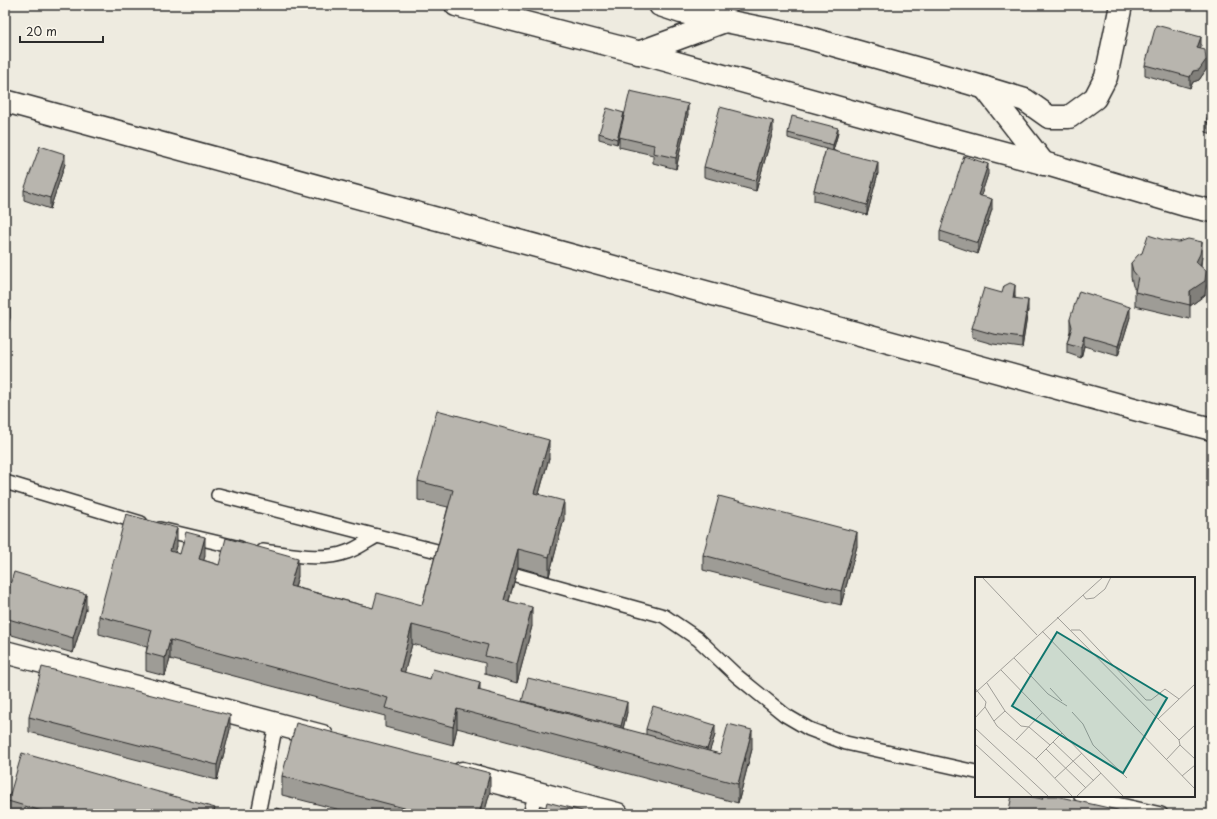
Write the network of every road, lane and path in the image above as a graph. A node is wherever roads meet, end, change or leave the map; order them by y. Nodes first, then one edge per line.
1 (456, 5) edge
2 (660, 5) edge
3 (1121, 5) edge
4 (725, 21) junction
5 (638, 53) junction
6 (985, 88) junction
7 (5, 101) edge
8 (1044, 164) junction
9 (1212, 211) edge
10 (1212, 429) edge
11 (5, 482) edge
12 (218, 495) dead end
13 (377, 536) junction
14 (441, 552) edge
15 (516, 574) edge
16 (5, 652) edge
17 (276, 724) junction
18 (337, 740) edge
19 (444, 768) edge
20 (975, 772) edge
21 (536, 792) junction
22 (1085, 797) edge
23 (258, 814) edge
24 (530, 814) edge
25 (617, 814) edge
26 (1161, 814) edge

1 - 5 street
2 - 4 street
3 - 6 street
4 - 5 street
4 - 6 street
5 - 8 street
6 - 8 street
7 - 10 street
8 - 9 street
11 - 13 lane
12 - 13 lane
13 - 14 lane
15 - 20 lane
16 - 17 street
17 - 18 street
17 - 23 lane
19 - 21 street
21 - 24 lane
21 - 25 street
22 - 26 lane

